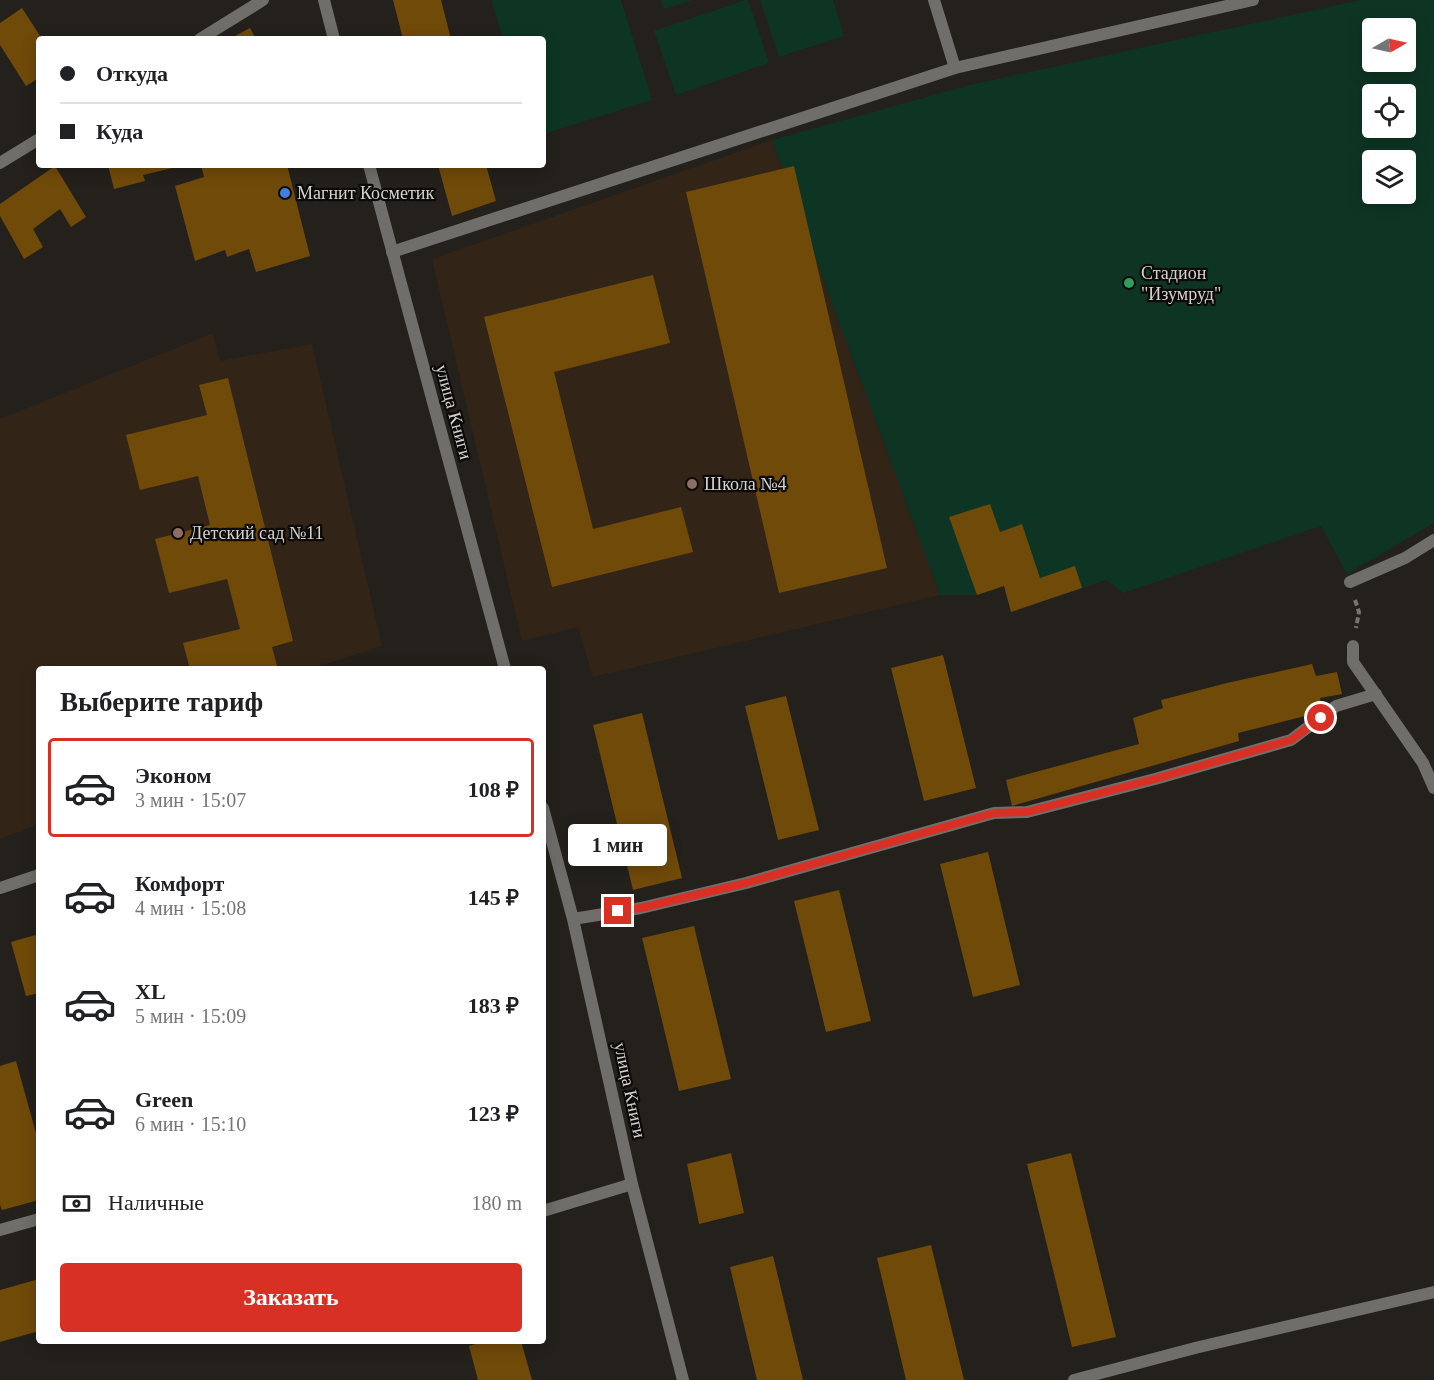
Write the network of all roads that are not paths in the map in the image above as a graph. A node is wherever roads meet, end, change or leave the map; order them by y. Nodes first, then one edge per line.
1 (263, 0) edge
2 (324, 0) edge
3 (934, 0) edge
4 (1253, 0) edge
5 (205, 36) edge
6 (333, 36) edge
7 (955, 68) junction
8 (36, 141) edge
9 (0, 163) edge
10 (370, 168) edge
11 (392, 252) junction
12 (1434, 540) edge
13 (1350, 582) road end
14 (1353, 646) road end
15 (504, 666) edge
16 (1376, 694) junction
17 (1434, 788) edge
18 (546, 819) edge
19 (36, 876) edge
20 (0, 888) edge
21 (573, 919) junction
22 (632, 1184) junction
23 (546, 1210) edge
24 (36, 1220) edge
25 (0, 1230) edge
26 (1434, 1292) edge
27 (683, 1380) edge
28 (1074, 1380) edge

1 - 5 street
2 - 6 street
3 - 7 street
4 - 7 street
7 - 11 street
8 - 9 street
10 - 11 street, улица Книги
11 - 15 street, улица Книги
12 - 13 street
14 - 16 street
16 - 17 street
16 - 21 street
18 - 21 street, улица Книги
19 - 20 street
21 - 22 street, улица Книги
22 - 23 street
22 - 27 street, улица Книги
24 - 25 street
26 - 28 street

